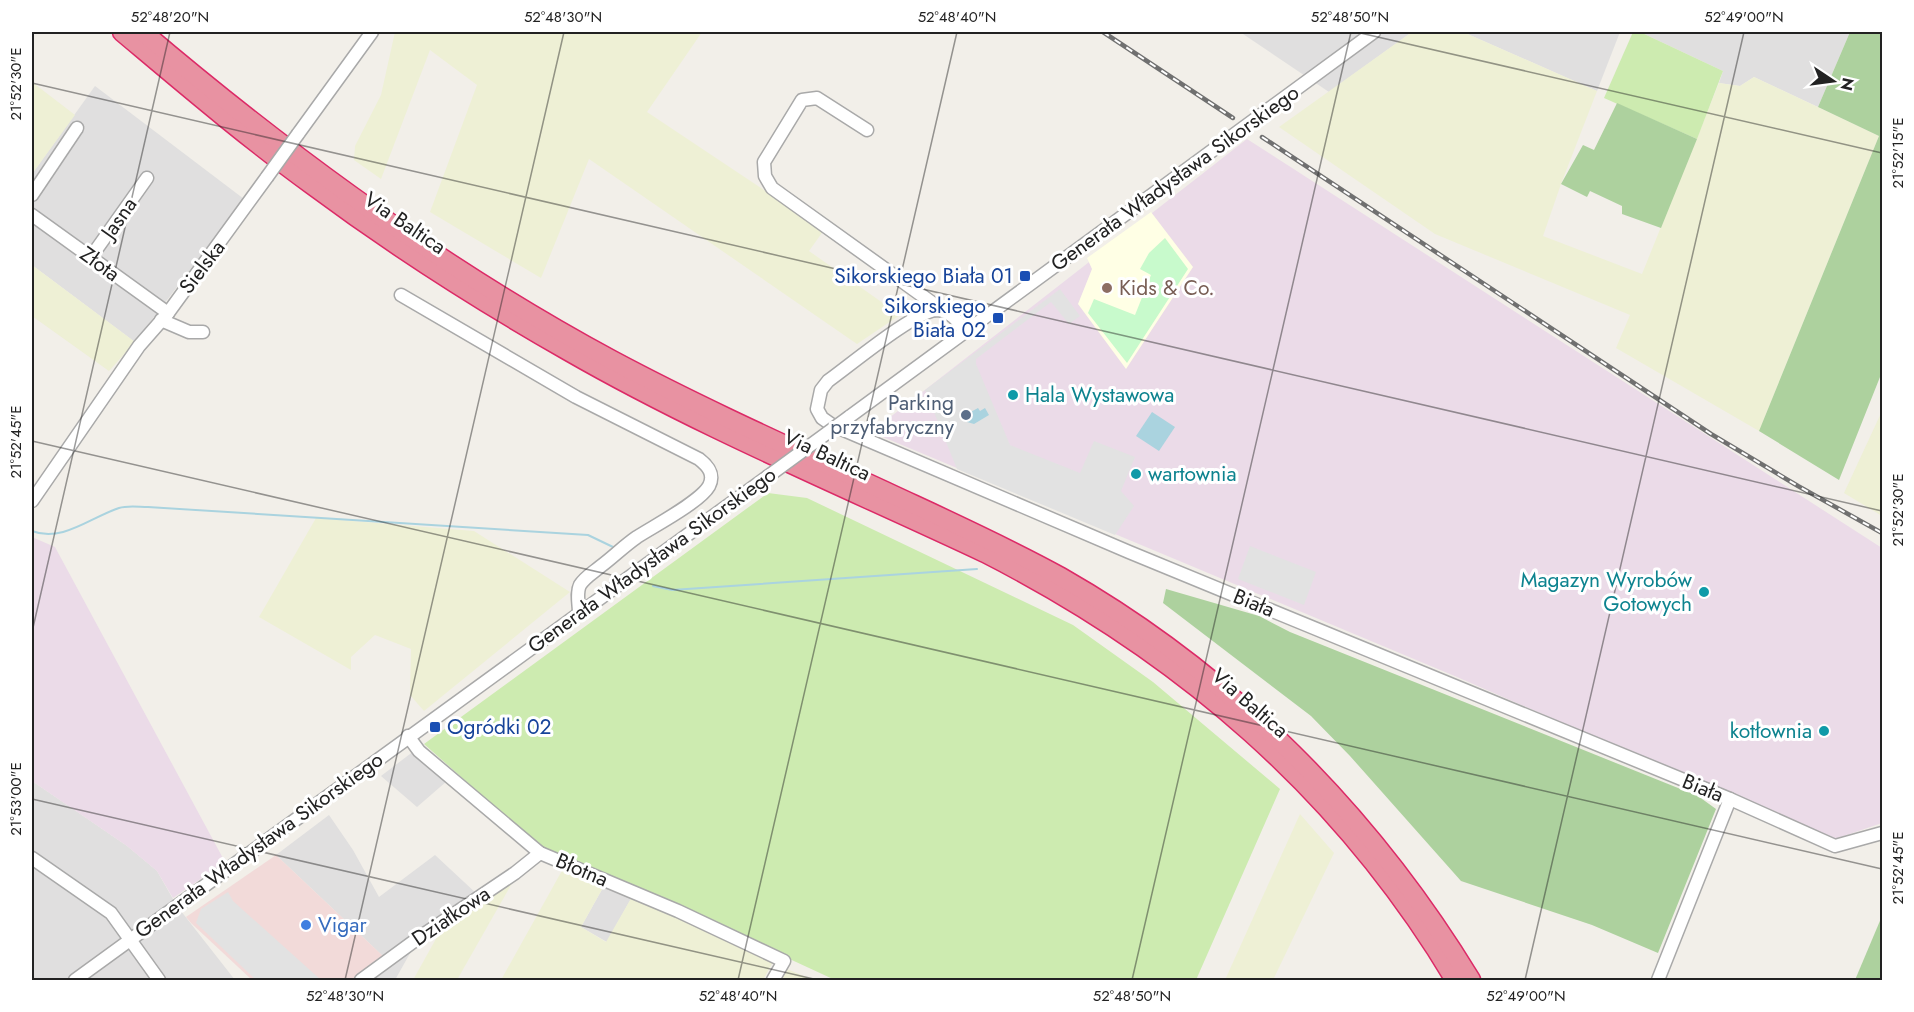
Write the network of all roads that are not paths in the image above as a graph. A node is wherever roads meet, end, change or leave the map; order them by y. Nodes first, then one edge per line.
1 (122, 32) edge
2 (143, 32) edge
3 (372, 32) edge
4 (1374, 32) edge
5 (76, 128) dead end
6 (867, 130) dead end
7 (147, 178) dead end
8 (32, 195) edge
9 (32, 215) edge
10 (92, 257) junction
11 (401, 295) dead end
12 (934, 310) junction
13 (164, 317) junction
14 (203, 332) dead end
15 (964, 332) junction
16 (32, 501) edge
17 (579, 613) junction
18 (408, 736) junction
19 (1730, 799) junction
20 (1882, 833) edge
21 (540, 853) junction
22 (32, 858) edge
23 (130, 939) junction
24 (75, 981) edge
25 (159, 981) edge
26 (361, 981) edge
27 (772, 981) edge
28 (1455, 981) edge
29 (1471, 981) edge
30 (1658, 981) edge

1 - 28 highway, Via Baltica
2 - 29 highway, Via Baltica
3 - 13 street, Sielska, bridge
4 - 15 street, Generała Władysława Sikorskiego
5 - 8 street
6 - 12 street
7 - 10 street, Jasna
9 - 10 street, Złota
10 - 13 street, Złota
11 - 17 street
12 - 15 street
12 - 19 street, Biała
13 - 14 street, Złota
13 - 16 street, Sielska
15 - 17 street, Generała Władysława Sikorskiego, bridge
17 - 18 street, Generała Władysława Sikorskiego
18 - 21 street, Błotna
18 - 23 street, Generała Władysława Sikorskiego
19 - 20 street, Biała
19 - 30 street
21 - 26 street, Działkowa
21 - 27 street, Błotna
22 - 23 street
23 - 24 street, Generała Władysława Sikorskiego
23 - 25 street

